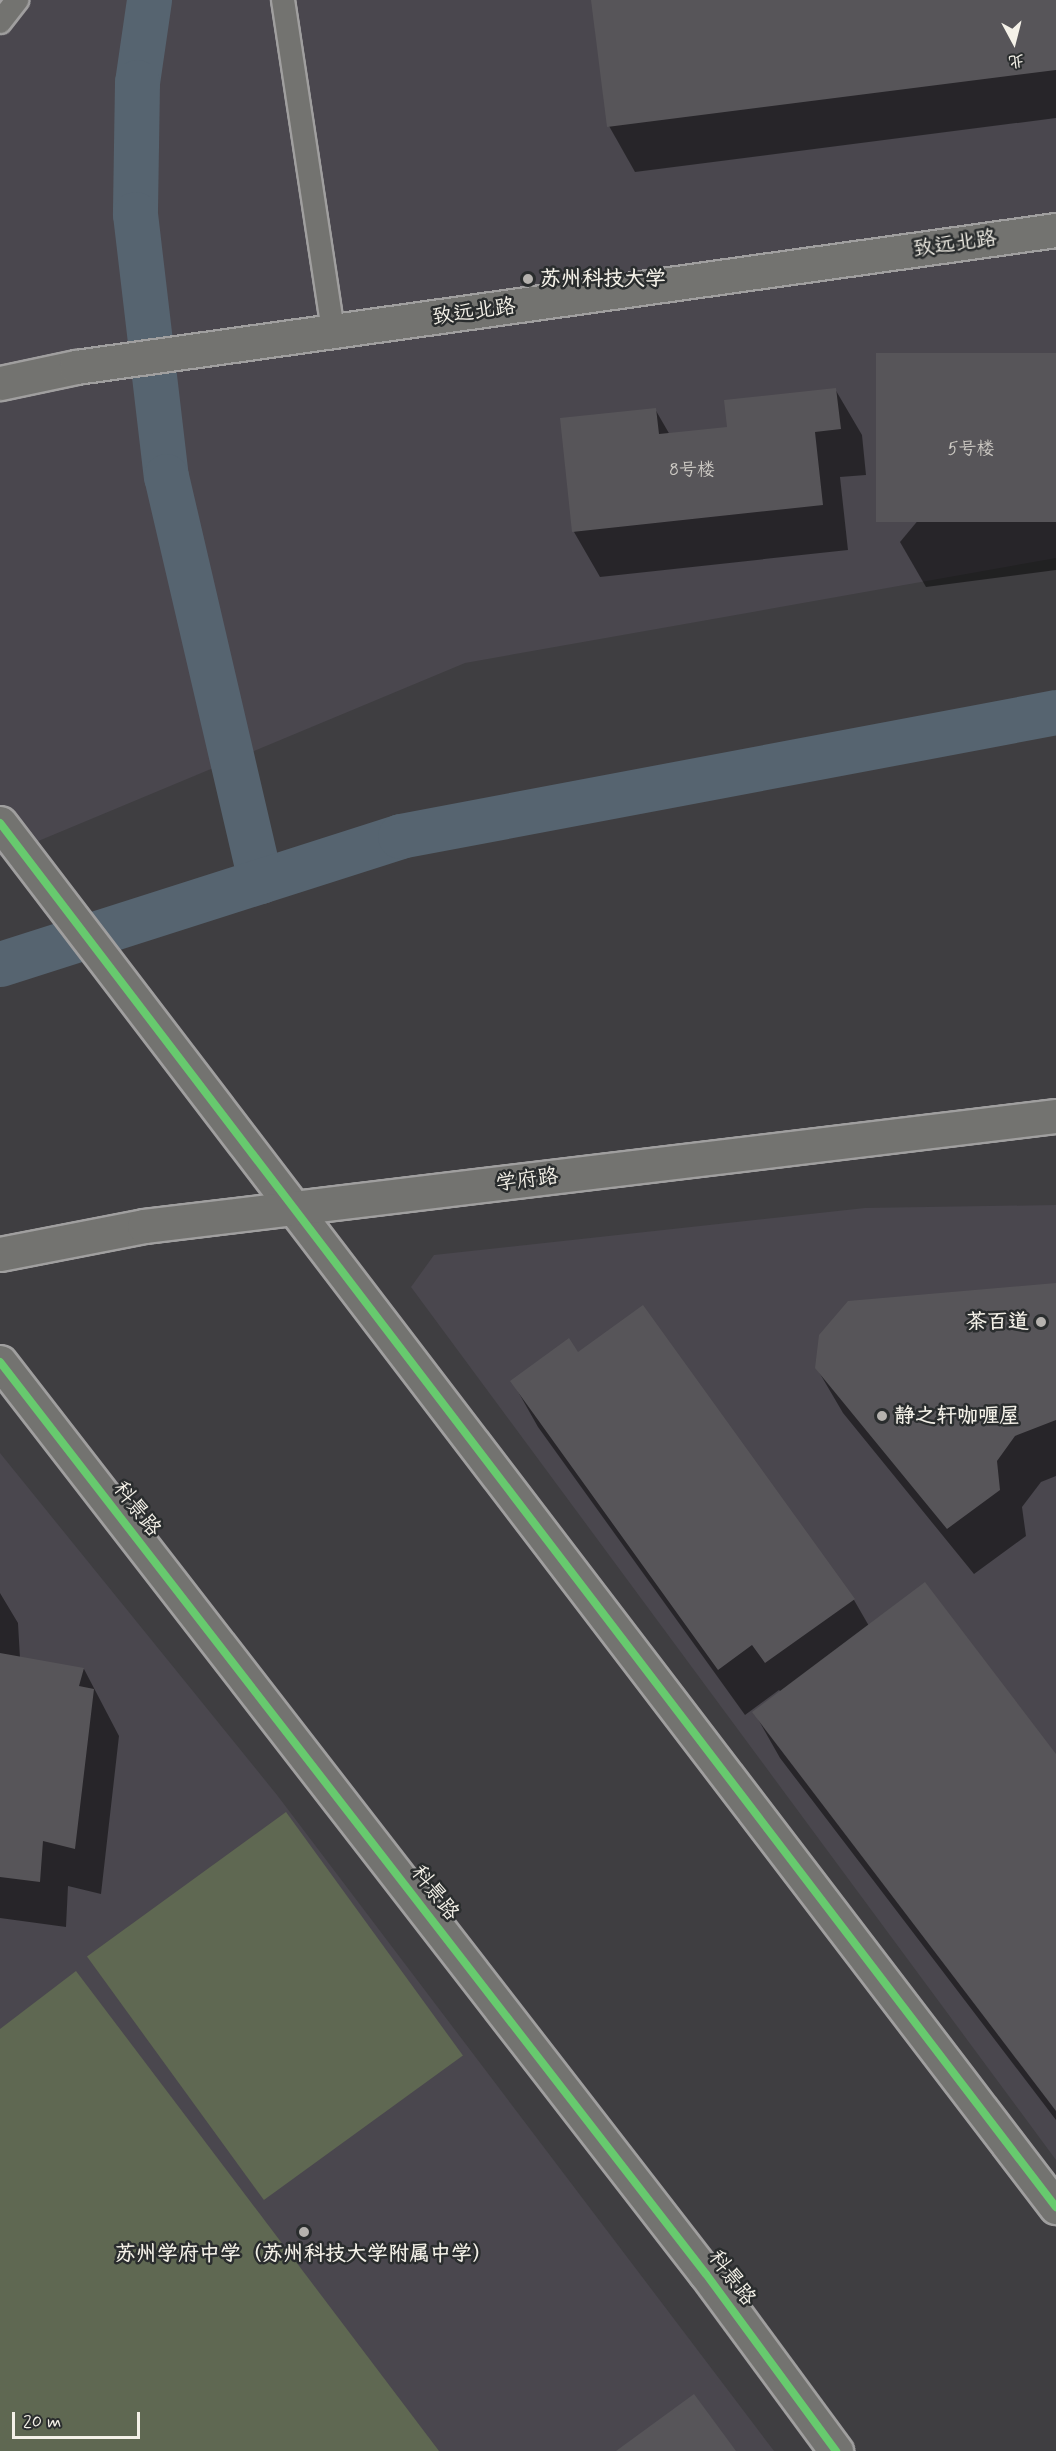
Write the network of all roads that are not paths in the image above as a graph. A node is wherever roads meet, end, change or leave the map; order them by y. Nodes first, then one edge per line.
1 (17, 0) edge
2 (283, 0) edge
3 (0, 22) edge
4 (1056, 230) edge
5 (333, 332) junction
6 (0, 383) edge
7 (0, 823) edge
8 (1056, 1116) edge
9 (291, 1208) junction
10 (0, 1254) edge
11 (0, 1362) edge
12 (1056, 2207) edge
13 (836, 2451) edge

1 - 3 lane
2 - 5 lane
4 - 5 street, 致远北路
5 - 6 street, 致远北路
7 - 9 street
8 - 9 street, 学府路
9 - 10 street, 学府路
9 - 12 street
11 - 13 street, 科景路

